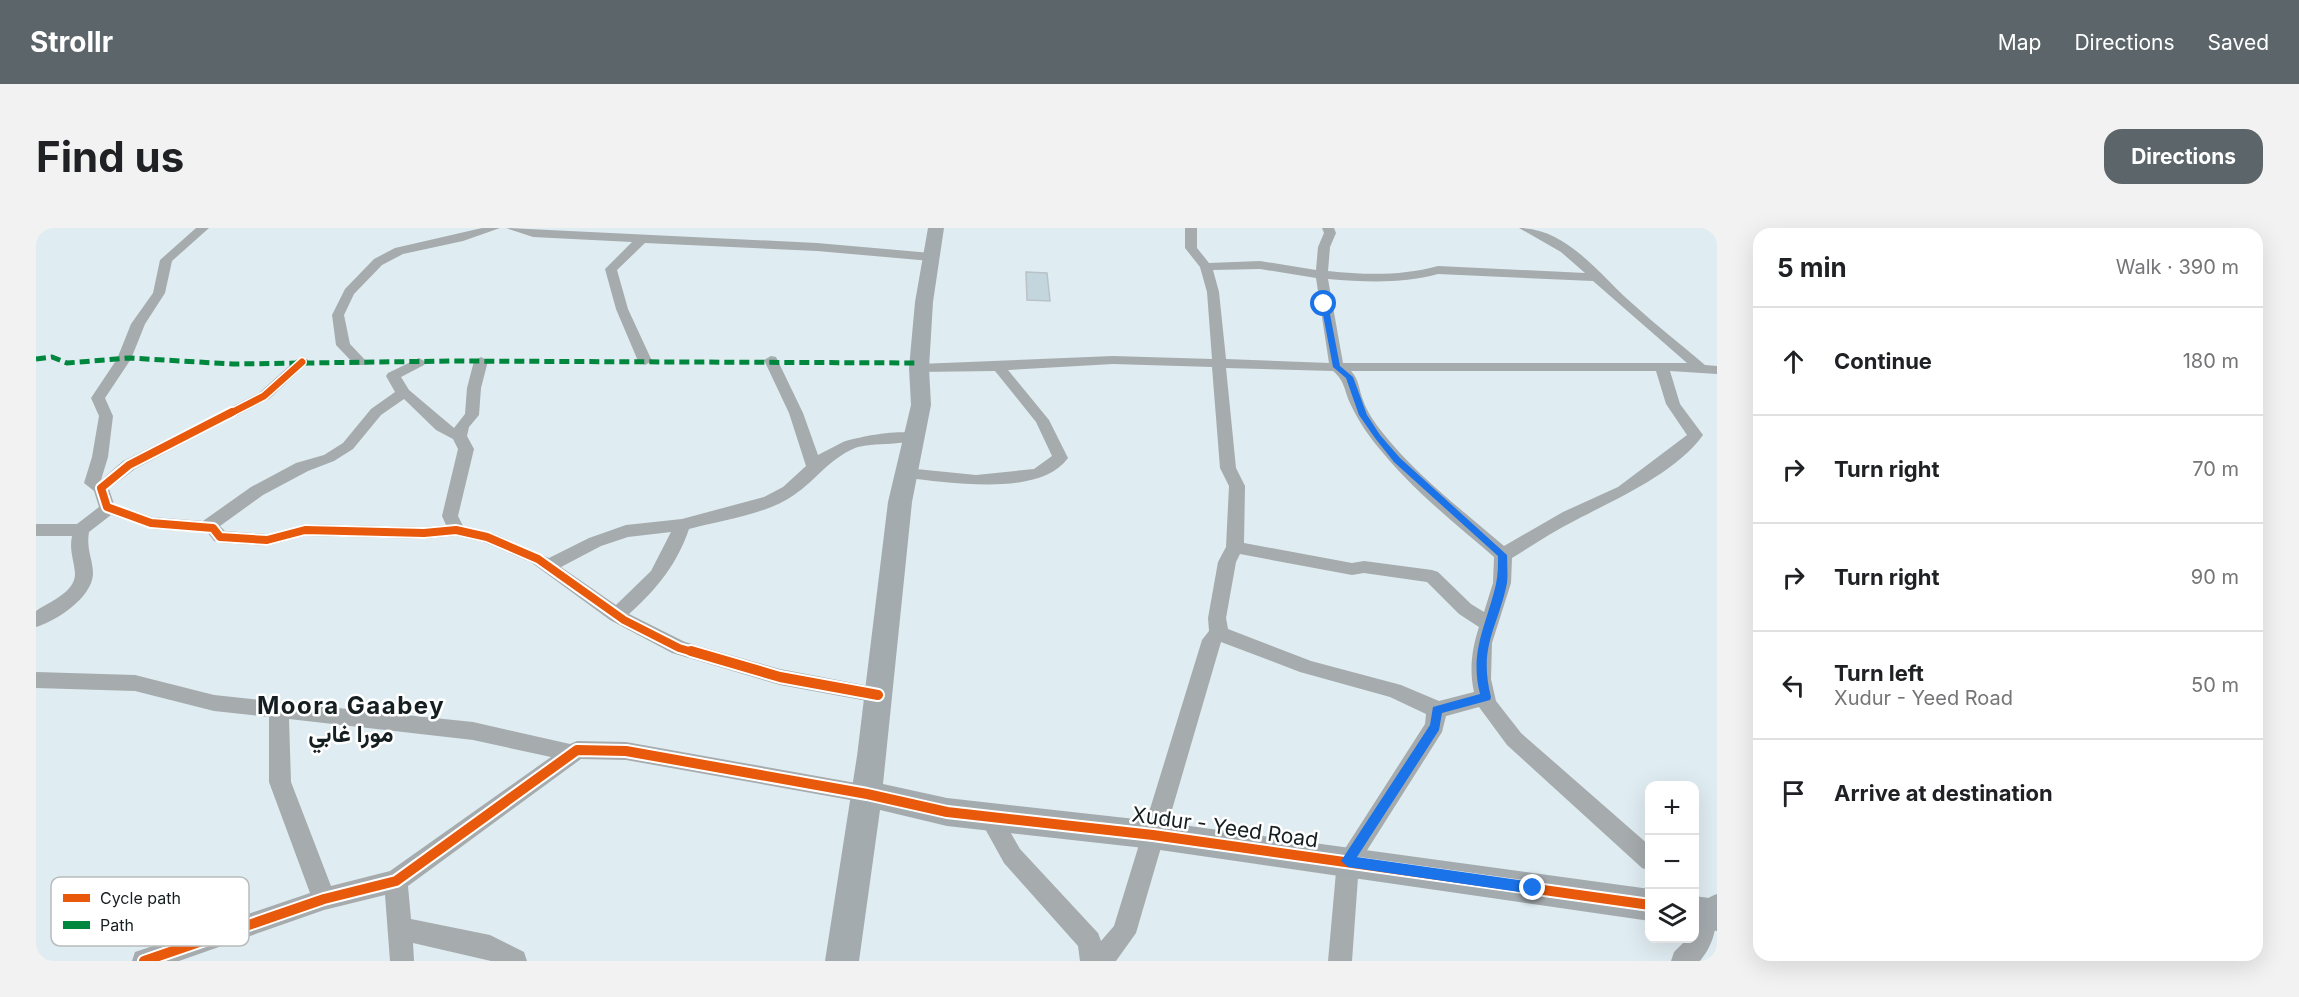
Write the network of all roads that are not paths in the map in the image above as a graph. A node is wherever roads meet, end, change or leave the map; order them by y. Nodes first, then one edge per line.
1 (203, 228) edge
2 (440, 228) edge
3 (494, 228) edge
4 (512, 228) edge
5 (936, 228) edge
6 (1191, 228) edge
7 (1328, 228) edge
8 (1525, 228) edge
9 (642, 238) junction
10 (402, 250) junction
11 (931, 257) junction
12 (1206, 267) junction
13 (1322, 273) junction
14 (1599, 277) junction
15 (771, 360) dead end
16 (481, 361) dead end
17 (645, 361) dead end
18 (302, 362) dead end
19 (360, 362) dead end
20 (419, 362) dead end
21 (1221, 365) junction
22 (999, 367) junction
23 (1337, 367) junction
24 (1662, 368) junction
25 (919, 369) junction
26 (1710, 369) edge
27 (1717, 377) edge
28 (403, 393) junction
29 (459, 436) junction
30 (914, 436) junction
31 (814, 467) junction
32 (906, 474) junction
33 (102, 488) junction
34 (109, 508) junction
35 (682, 525) junction
36 (207, 527) junction
37 (36, 530) edge
38 (81, 530) junction
39 (456, 530) junction
40 (1235, 547) junction
41 (1503, 555) junction
42 (548, 566) junction
43 (616, 615) junction
44 (36, 620) edge
45 (1488, 623) junction
46 (1220, 633) junction
47 (36, 680) edge
48 (878, 695) junction
49 (1486, 697) junction
50 (1437, 710) junction
51 (279, 712) junction
52 (573, 753) junction
53 (867, 794) junction
54 (989, 816) junction
55 (1154, 835) junction
56 (1645, 857) edge
57 (1348, 861) junction
58 (396, 881) junction
59 (324, 899) junction
60 (1645, 904) edge
61 (1708, 912) edge
62 (249, 925) edge
63 (401, 929) junction
64 (188, 946) edge
65 (144, 961) edge
66 (402, 961) edge
67 (515, 961) edge
68 (842, 961) edge
69 (1092, 961) edge
70 (1100, 961) edge
71 (1340, 961) edge
72 (1683, 961) edge

1 - 33 street
2 - 10 street
3 - 10 street
4 - 9 street
5 - 11 main road
6 - 12 street
7 - 13 street
8 - 14 street
9 - 11 street
9 - 17 street
10 - 19 street
11 - 25 main road
12 - 13 street
12 - 21 street
13 - 14 street
13 - 23 street
14 - 26 street
15 - 31 street
16 - 29 street
18 - 33 street
20 - 28 street
21 - 22 street
21 - 23 street
21 - 40 street
22 - 25 street
22 - 32 street
23 - 24 street
23 - 41 street
24 - 26 street
24 - 41 street
25 - 30 main road
26 - 27 street
28 - 29 street
28 - 36 street
29 - 39 street
30 - 31 street
30 - 32 main road
31 - 35 street
32 - 48 main road
33 - 34 street
34 - 36 street
34 - 38 street
35 - 42 street
35 - 43 street
36 - 39 street
37 - 38 street
38 - 44 street
39 - 42 street
40 - 45 street
40 - 46 street
41 - 45 street
42 - 43 street
43 - 48 street
45 - 49 street
46 - 50 street
46 - 55 street
47 - 51 street
48 - 53 main road
49 - 50 street
49 - 56 street
50 - 57 street
51 - 52 street
51 - 59 street
52 - 53 street
52 - 58 street
53 - 54 main road, Xudur - Yeed Road
53 - 68 main road
54 - 55 main road, Xudur - Yeed Road
54 - 69 street
55 - 57 main road, Xudur - Yeed Road
55 - 70 street
57 - 60 main road, Xudur - Yeed Road
57 - 71 street
58 - 59 street
58 - 63 street
59 - 62 street
61 - 72 street
63 - 66 street
63 - 67 street
64 - 65 street

